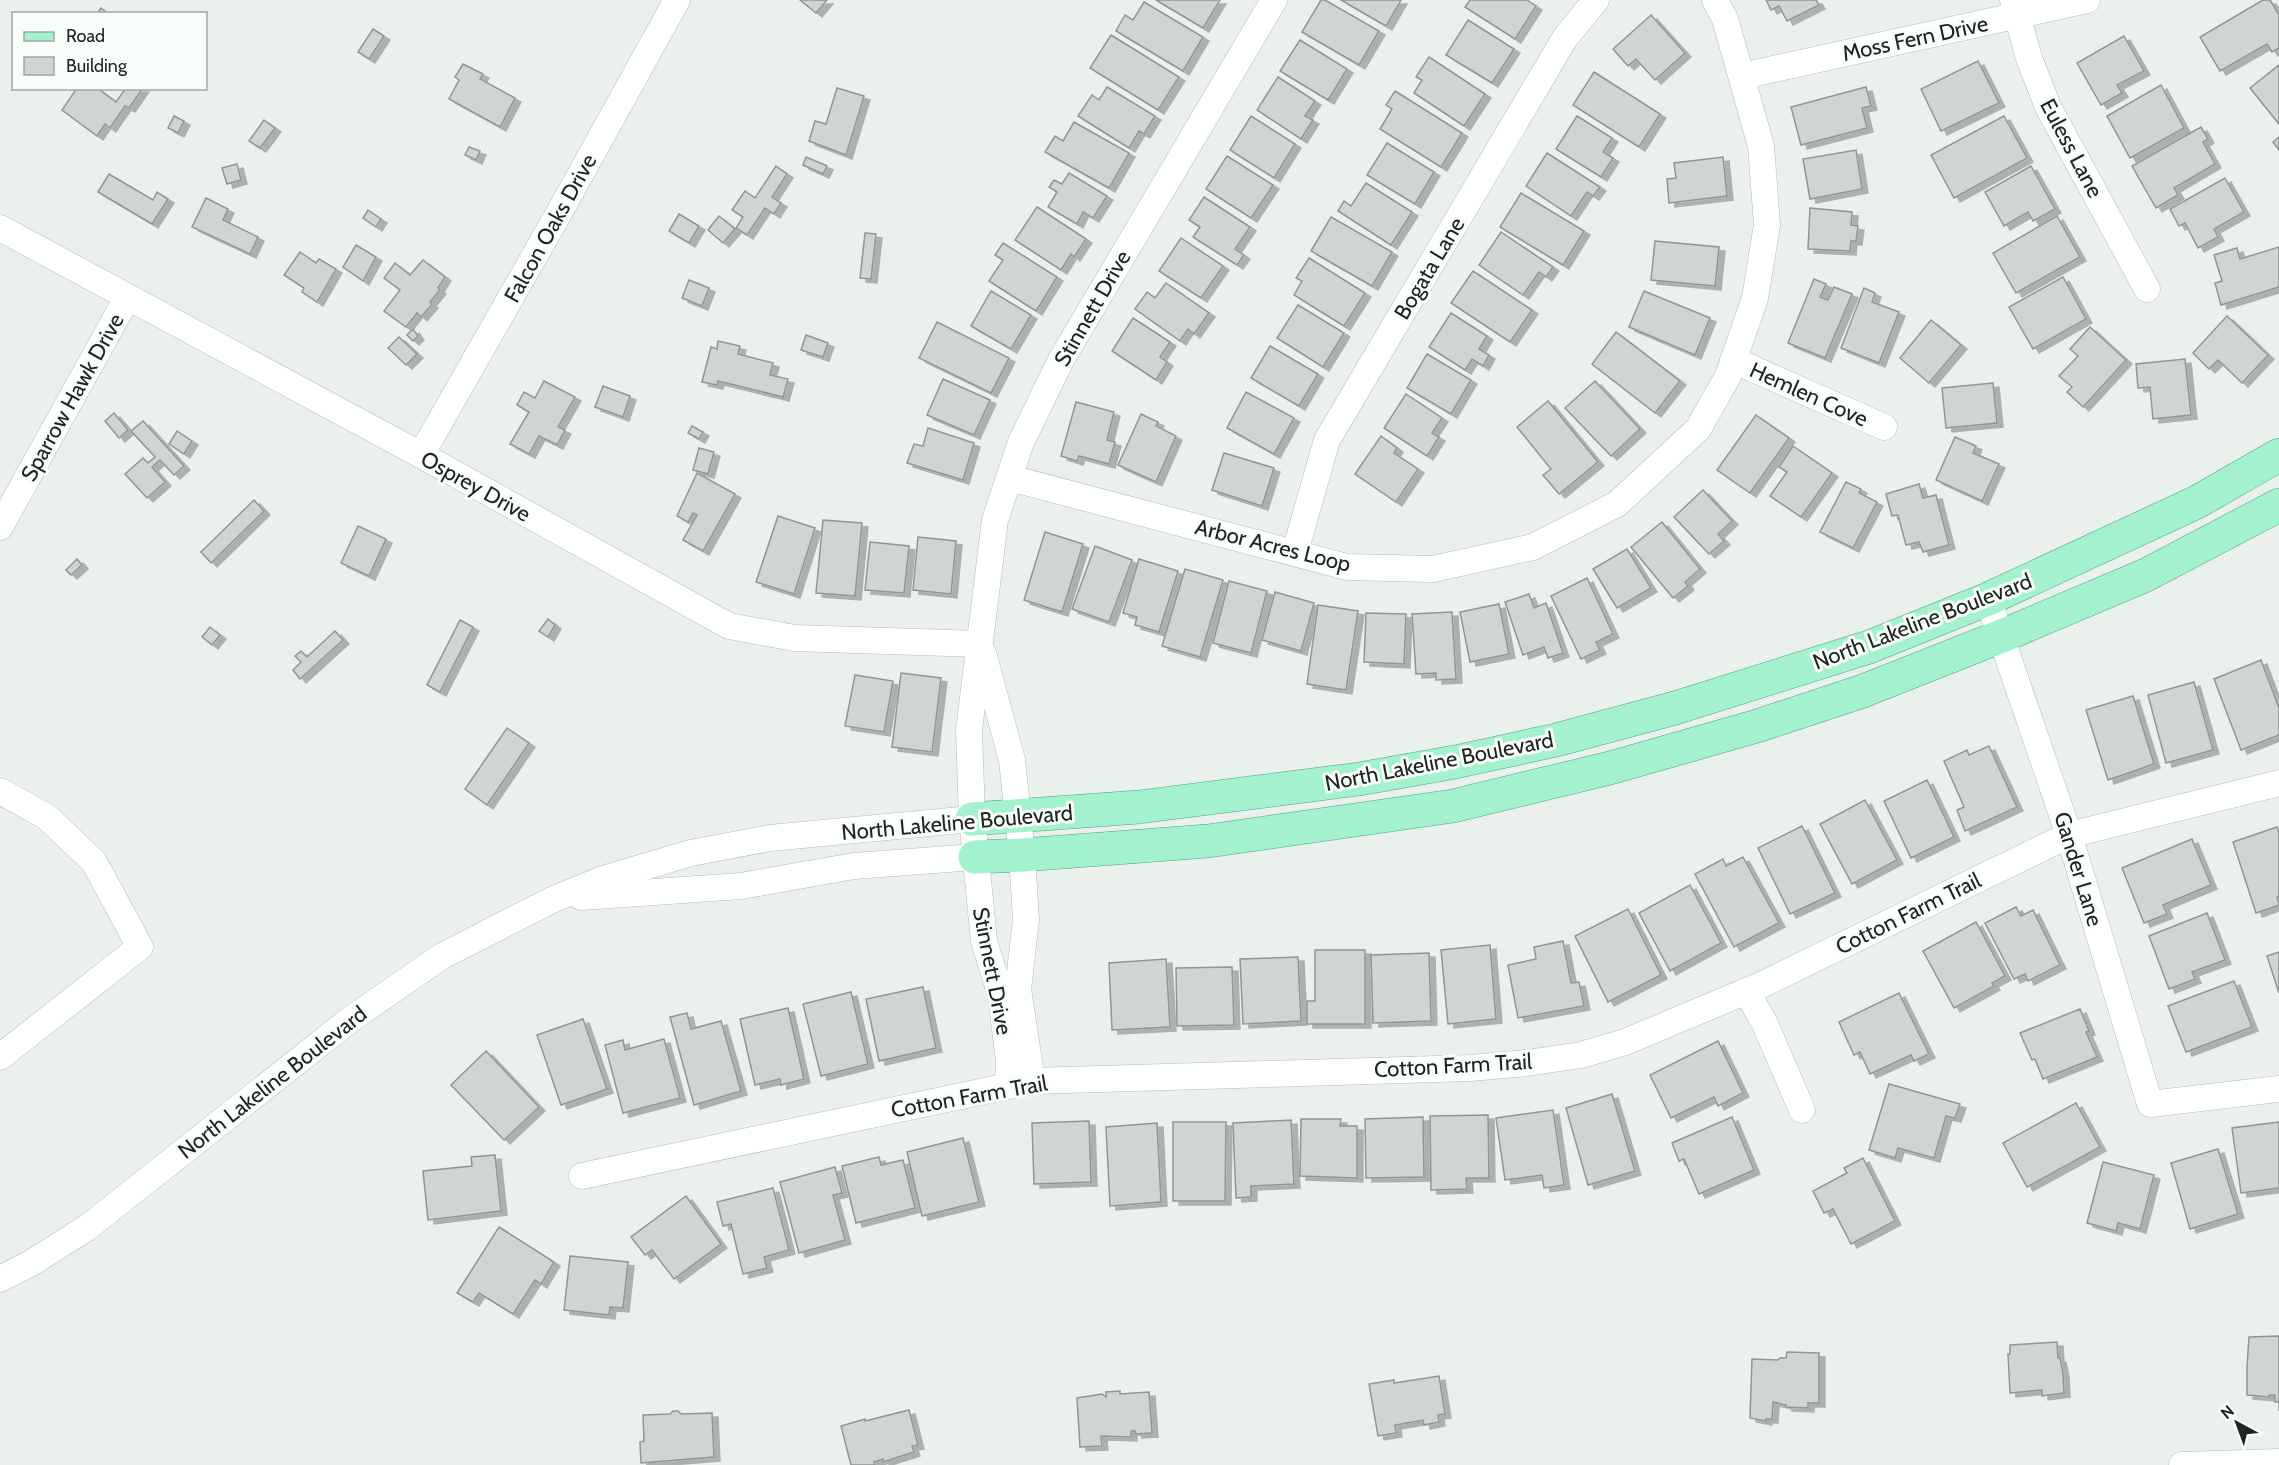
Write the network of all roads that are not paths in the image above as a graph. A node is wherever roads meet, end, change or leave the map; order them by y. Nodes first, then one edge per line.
1 (677, 0) edge
2 (1274, 0) edge
3 (1596, 0) edge
4 (1715, 0) edge
5 (2087, 0) edge
6 (2015, 8) edge
7 (1742, 76) junction
8 (0, 228) edge
9 (2147, 290) dead end
10 (128, 298) junction
11 (1733, 360) junction
12 (1884, 427) dead end
13 (421, 455) junction
14 (2279, 455) edge
15 (1010, 478) junction
16 (2279, 505) edge
17 (0, 527) edge
18 (1294, 552) junction
19 (1988, 599) junction
20 (2002, 636) junction
21 (981, 644) junction
22 (2279, 783) edge
23 (0, 791) edge
24 (1017, 816) junction
25 (972, 819) junction
26 (2070, 835) junction
27 (1022, 855) junction
28 (975, 857) junction
29 (554, 899) junction
30 (1747, 992) junction
31 (0, 1057) edge
32 (1020, 1082) junction
33 (2279, 1089) edge
34 (1802, 1110) dead end
35 (582, 1176) dead end
36 (0, 1280) edge
37 (2279, 1462) edge
38 (2182, 1465) edge
39 (2221, 1465) edge

1 - 13 street, Falcon Oaks Drive
2 - 15 street, Stinnett Drive
3 - 18 street, Bogata Lane
4 - 7 street, Arbor Acres Loop
5 - 6 street, Moss Fern Drive
6 - 7 street, Moss Fern Drive
6 - 9 street, Euless Lane
7 - 11 street, Arbor Acres Loop
8 - 10 street, Osprey Drive
10 - 13 street, Osprey Drive
10 - 17 street, Sparrow Hawk Drive
11 - 12 street, Hemlen Cove
11 - 18 street, Arbor Acres Loop
13 - 21 street, Osprey Drive
14 - 19 main road, North Lakeline Boulevard
15 - 18 street, Arbor Acres Loop
15 - 21 street, Stinnett Drive
16 - 20 main road, North Lakeline Boulevard
19 - 20 street, Gander Lane
19 - 24 main road, North Lakeline Boulevard
20 - 26 street, Gander Lane
20 - 27 main road, North Lakeline Boulevard
21 - 24 street, Stinnett Drive
21 - 25 street, Stinnett Drive
22 - 26 street, Cotton Farm Trail
23 - 31 street
24 - 25 main road, North Lakeline Boulevard
24 - 27 street, Stinnett Drive
25 - 28 street, Stinnett Drive
25 - 29 street, North Lakeline Boulevard
26 - 30 street, Cotton Farm Trail
26 - 33 street, Gander Lane
27 - 28 main road, North Lakeline Boulevard
27 - 32 street, Stinnett Drive
28 - 29 street, North Lakeline Boulevard
28 - 32 street, Stinnett Drive
29 - 36 street, North Lakeline Boulevard
30 - 32 street, Cotton Farm Trail
30 - 34 street
32 - 35 street, Cotton Farm Trail
37 - 39 street
38 - 39 street

